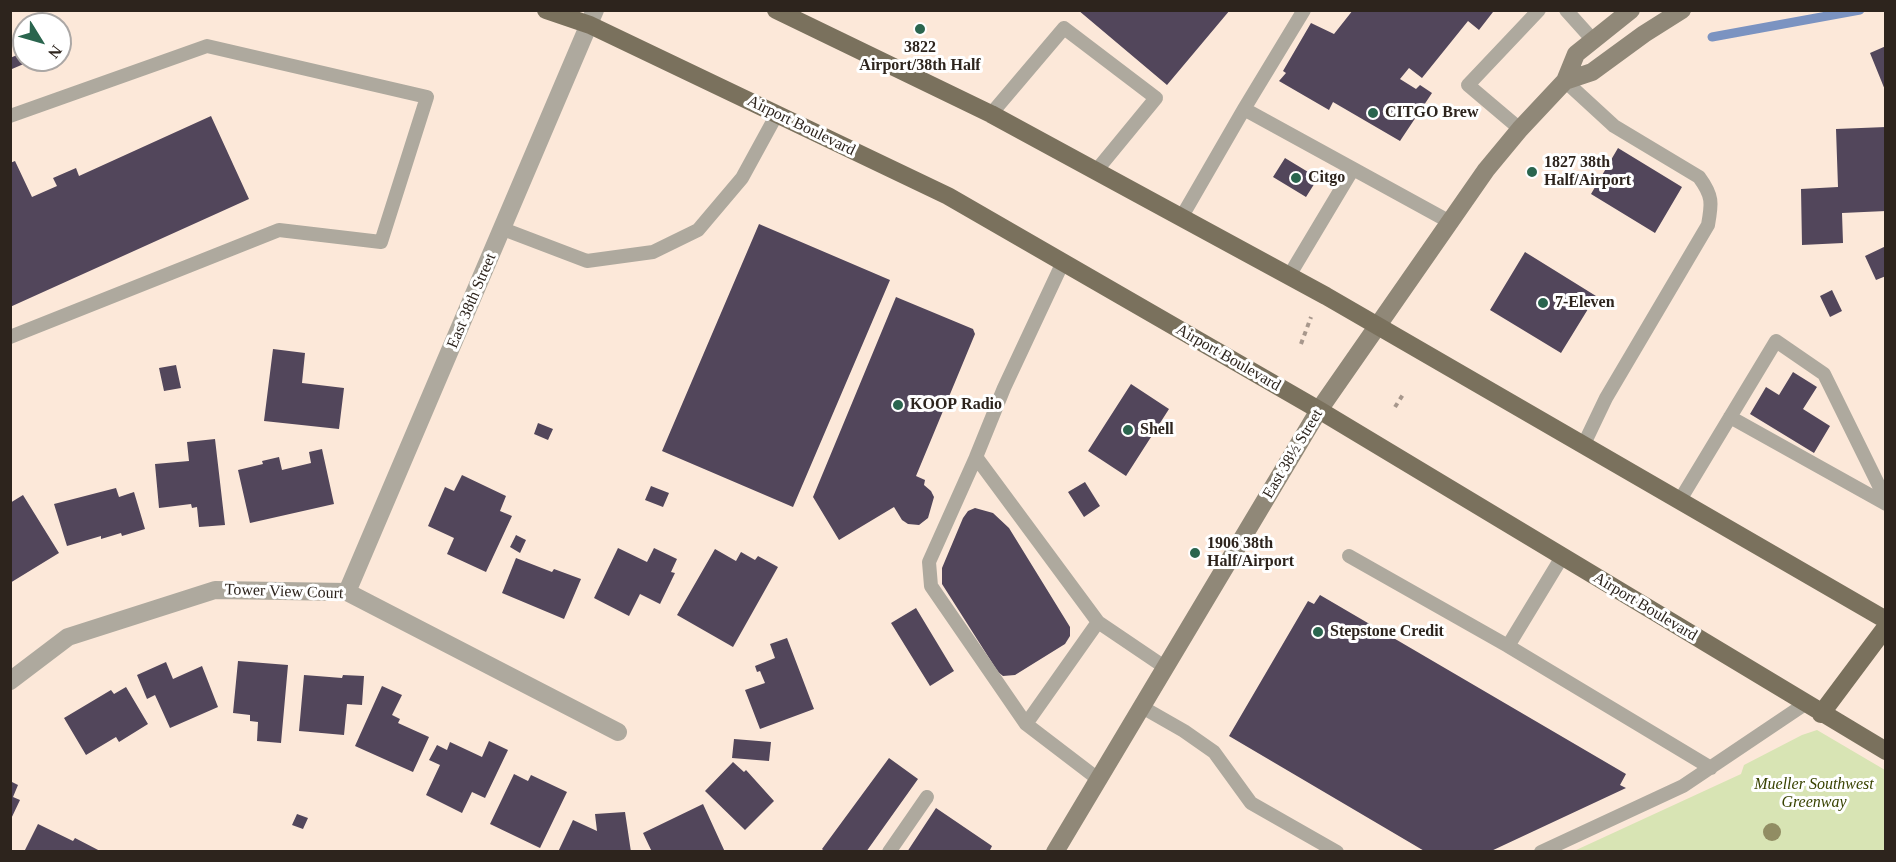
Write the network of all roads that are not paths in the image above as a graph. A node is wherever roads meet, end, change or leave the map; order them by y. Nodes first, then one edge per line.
1 (546, 10) edge
2 (776, 10) edge
3 (1304, 10) edge
4 (1539, 10) edge
5 (1566, 10) edge
6 (1631, 10) edge
7 (1682, 10) edge
8 (592, 18) edge
9 (1592, 39) junction
10 (1566, 81) junction
11 (1244, 109) junction
12 (777, 114) junction
13 (991, 114) junction
14 (10, 116) edge
15 (1520, 129) junction
16 (1353, 169) junction
17 (1096, 171) junction
18 (1181, 218) junction
19 (1450, 222) junction
20 (503, 229) junction
21 (1063, 262) junction
22 (1289, 276) junction
23 (1378, 325) junction
24 (10, 337) edge
25 (1319, 410) junction
26 (1730, 417) junction
27 (1584, 444) junction
28 (976, 457) junction
29 (1680, 500) junction
30 (1886, 502) edge
31 (1349, 556) dead end
32 (1562, 557) junction
33 (347, 592) junction
34 (1886, 620) edge
35 (1098, 622) junction
36 (1886, 627) edge
37 (1508, 646) junction
38 (1166, 668) junction
39 (10, 681) edge
40 (1804, 704) junction
41 (1142, 707) junction
42 (1821, 714) junction
43 (1026, 724) junction
44 (618, 732) dead end
45 (1886, 751) edge
46 (1711, 768) junction
47 (1098, 780) junction
48 (927, 797) dead end
49 (889, 852) edge
50 (1055, 852) edge
51 (1336, 852) edge
52 (1541, 852) edge

1 - 8 main road, Airport Boulevard
2 - 13 main road
3 - 11 lane
4 - 15 lane
5 - 9 lane
6 - 9 street, East 38½ Street
7 - 10 street, East 38½ Street
8 - 12 main road, Airport Boulevard
8 - 20 street, East 38th Street
9 - 10 street, East 38½ Street
10 - 15 street, East 38½ Street
10 - 27 lane
11 - 16 lane
11 - 18 lane
12 - 20 lane
12 - 21 main road, Airport Boulevard
13 - 17 main road
13 - 17 lane
14 - 24 lane
15 - 19 street, East 38½ Street
16 - 19 lane
16 - 22 lane
17 - 18 main road
18 - 22 main road
19 - 23 street, East 38½ Street
20 - 33 street, East 38th Street
21 - 25 main road, Airport Boulevard
21 - 28 lane
22 - 23 main road
23 - 25 street, East 38½ Street
23 - 27 main road
25 - 32 main road, Airport Boulevard
25 - 38 street, East 38½ Street
26 - 29 lane
26 - 30 lane
26 - 30 lane
27 - 29 main road
28 - 35 lane
28 - 43 lane
29 - 34 main road
31 - 37 lane
32 - 37 lane
32 - 40 main road, Airport Boulevard
33 - 39 street, Tower View Court
33 - 44 street, Tower View Court
35 - 38 lane
35 - 43 lane
36 - 42 main road
37 - 46 lane
38 - 41 street, East 38½ Street
40 - 42 main road, Airport Boulevard
40 - 46 lane
41 - 47 street, East 38½ Street
41 - 51 lane
42 - 45 main road, Airport Boulevard
43 - 47 lane
46 - 52 lane
47 - 50 street, East 38½ Street
48 - 49 lane

